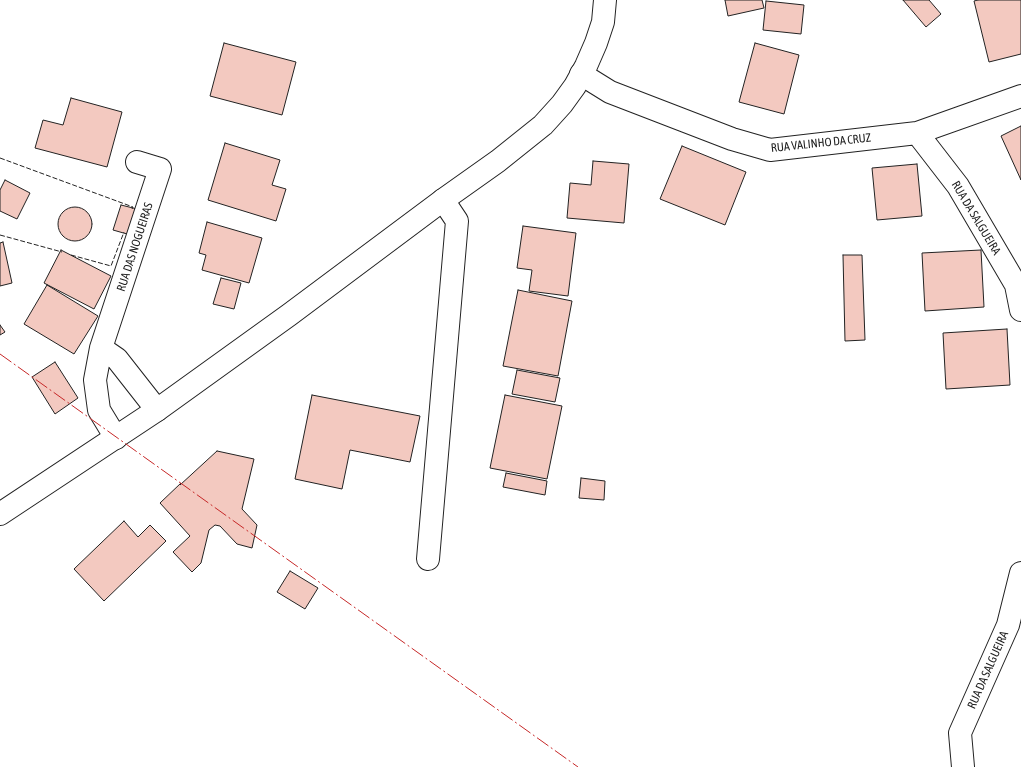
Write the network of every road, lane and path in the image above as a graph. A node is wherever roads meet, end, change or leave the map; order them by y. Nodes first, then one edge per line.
1 (605, 0) edge
2 (581, 74) junction
3 (1021, 96) edge
4 (917, 133) junction
5 (137, 162) dead end
6 (443, 200) junction
7 (1021, 310) edge
8 (101, 348) junction
9 (157, 410) junction
10 (116, 438) junction
11 (0, 514) edge
12 (428, 559) dead end
13 (1021, 573) edge
14 (963, 767) edge

1 - 2 street
2 - 4 street, RUA VALINHO DA CRUZ
2 - 6 street
3 - 4 street, RUA VALINHO DA CRUZ
4 - 7 street, RUA DA SALGUEIRA
5 - 8 street, RUA DAS NOGUEIRAS
6 - 9 street
6 - 12 street
8 - 9 street
8 - 10 street, RUA DAS NOGUEIRAS
9 - 10 street
10 - 11 street
13 - 14 street, RUA DA SALGUEIRA

